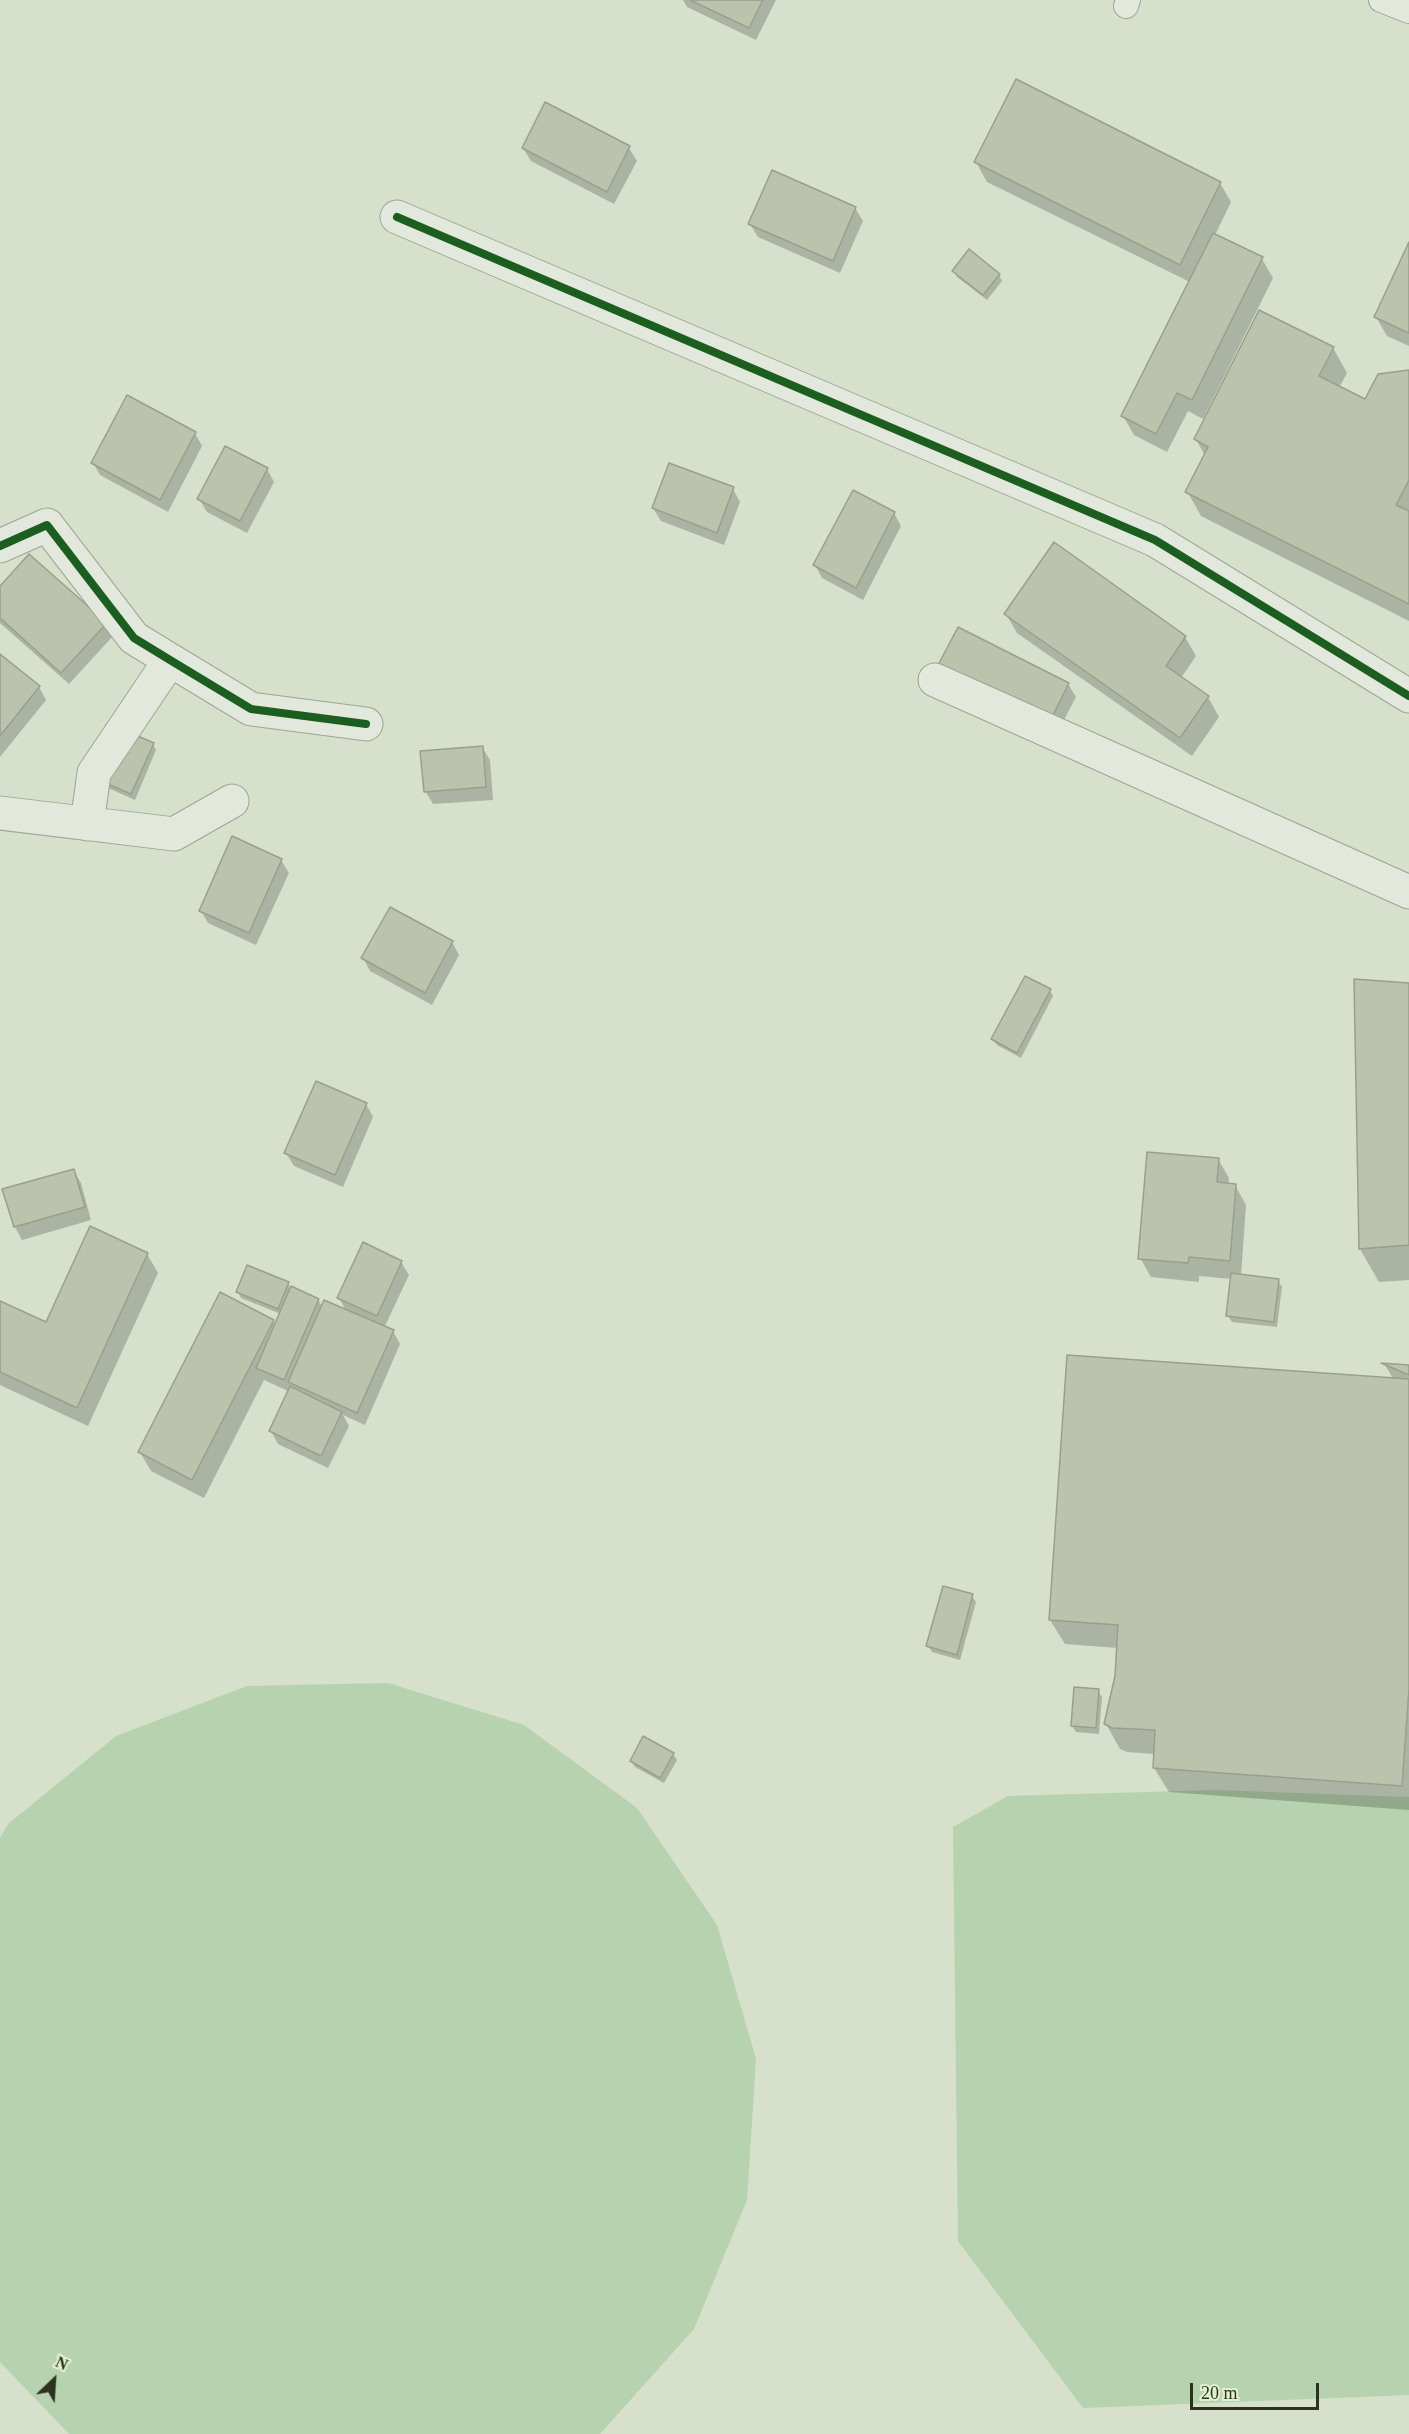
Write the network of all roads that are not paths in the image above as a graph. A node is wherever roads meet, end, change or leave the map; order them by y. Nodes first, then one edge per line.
1 (1381, 0) edge
2 (1409, 11) edge
3 (397, 217) dead end
4 (0, 546) edge
5 (170, 660) junction
6 (935, 680) dead end
7 (1409, 696) edge
8 (366, 724) dead end
9 (232, 801) dead end
10 (0, 813) edge
11 (87, 824) junction
12 (1409, 892) edge

1 - 2 lane
3 - 7 street
4 - 5 street
5 - 8 street
5 - 11 street
6 - 12 street
9 - 11 street
10 - 11 street

